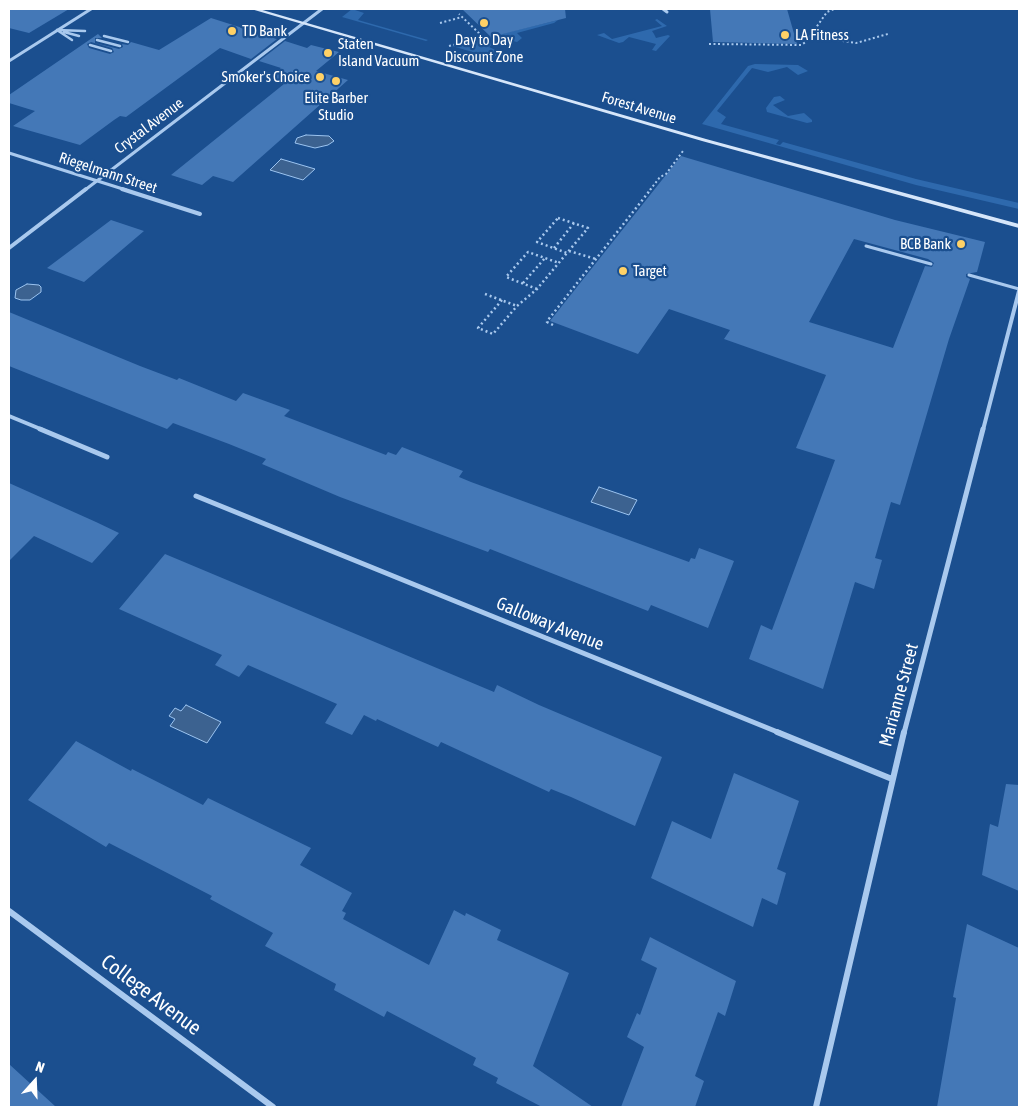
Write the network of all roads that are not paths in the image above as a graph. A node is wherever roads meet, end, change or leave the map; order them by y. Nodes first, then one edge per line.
1 (91, 9) edge
2 (254, 9) edge
3 (322, 9) edge
4 (663, 9) edge
5 (667, 12) dead end
6 (303, 23) junction
7 (57, 30) junction
8 (85, 31) dead end
9 (78, 36) dead end
10 (104, 36) dead end
11 (72, 40) dead end
12 (97, 40) dead end
13 (128, 42) dead end
14 (90, 45) dead end
15 (120, 46) dead end
16 (111, 51) dead end
17 (9, 61) edge
18 (9, 153) edge
19 (95, 180) junction
20 (200, 214) dead end
21 (1019, 226) edge
22 (866, 246) dead end
23 (9, 248) edge
24 (931, 264) dead end
25 (969, 275) dead end
26 (1019, 290) edge
27 (9, 416) edge
28 (107, 457) dead end
29 (196, 496) dead end
30 (892, 778) junction
31 (9, 911) edge
32 (273, 1107) edge
33 (816, 1107) edge

1 - 7 street
2 - 6 main road, Forest Avenue
3 - 6 street, Crystal Avenue
4 - 5 street
6 - 19 street, Crystal Avenue
6 - 21 main road, Forest Avenue
7 - 8 lane
7 - 9 lane
7 - 11 lane
7 - 17 street
10 - 13 lane
12 - 15 lane
14 - 16 lane
18 - 19 street, Riegelmann Street
19 - 20 street, Riegelmann Street
19 - 23 street, Crystal Avenue
22 - 24 lane
25 - 26 lane
26 - 30 street, Marianne Street
27 - 28 street
29 - 30 street, Galloway Avenue
30 - 33 street, Marianne Street
31 - 32 street, College Avenue

